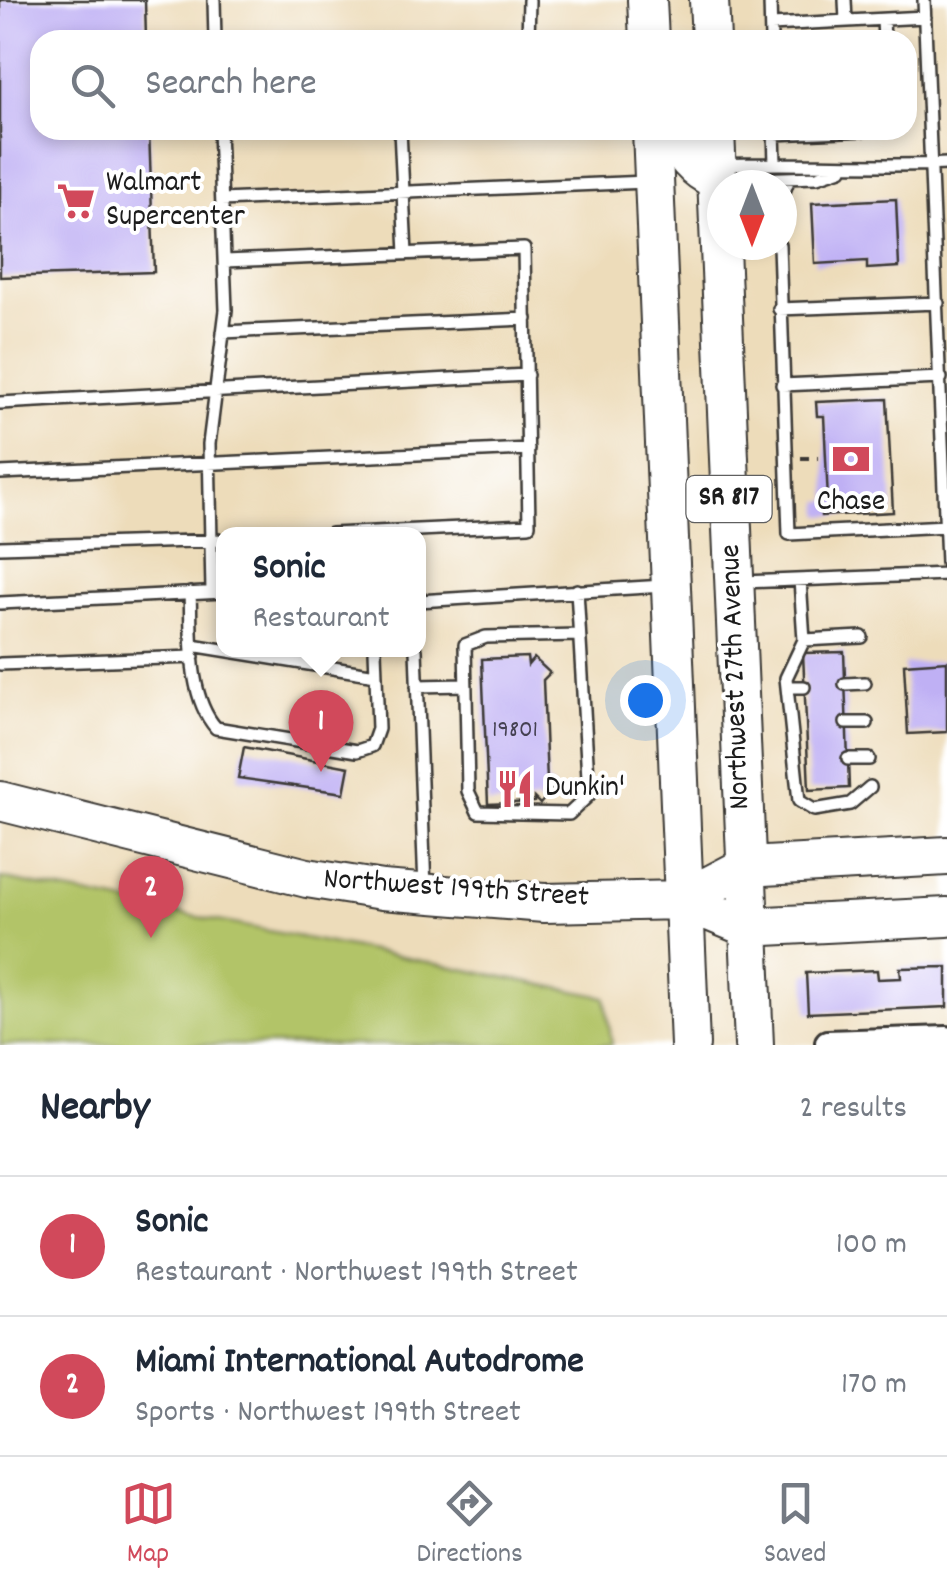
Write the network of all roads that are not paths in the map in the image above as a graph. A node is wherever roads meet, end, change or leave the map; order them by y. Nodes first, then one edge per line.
1 (214, 0) edge
2 (529, 0) edge
3 (647, 0) edge
4 (709, 0) edge
5 (770, 0) edge
6 (845, 0) edge
7 (924, 0) edge
8 (924, 18) junction
9 (883, 20) junction
10 (846, 21) junction
11 (771, 25) junction
12 (215, 30) edge
13 (528, 30) edge
14 (648, 30) edge
15 (710, 30) edge
16 (771, 30) edge
17 (884, 30) edge
18 (219, 140) edge
19 (401, 140) edge
20 (652, 140) edge
21 (676, 140) edge
22 (774, 140) edge
23 (716, 158) edge
24 (776, 164) junction
25 (947, 164) edge
26 (930, 165) junction
27 (845, 168) junction
28 (760, 170) edge
29 (797, 177) edge
30 (654, 182) junction
31 (404, 192) junction
32 (222, 200) junction
33 (406, 254) junction
34 (779, 260) edge
35 (224, 262) junction
36 (938, 303) junction
37 (779, 309) junction
38 (526, 319) junction
39 (223, 332) junction
40 (944, 362) edge
41 (527, 375) junction
42 (941, 378) junction
43 (782, 385) junction
44 (212, 392) junction
45 (0, 403) edge
46 (944, 404) edge
47 (528, 449) junction
48 (209, 464) junction
49 (0, 472) edge
50 (946, 526) edge
51 (216, 530) edge
52 (426, 532) edge
53 (216, 540) edge
54 (0, 546) edge
55 (947, 564) edge
56 (947, 574) edge
57 (800, 580) junction
58 (733, 583) junction
59 (670, 586) junction
60 (576, 590) junction
61 (216, 592) edge
62 (190, 594) junction
63 (426, 600) edge
64 (0, 603) edge
65 (579, 635) junction
66 (862, 637) dead end
67 (804, 640) junction
68 (192, 651) junction
69 (216, 654) edge
70 (238, 657) edge
71 (375, 657) edge
72 (416, 657) edge
73 (0, 664) edge
74 (376, 675) junction
75 (865, 683) dead end
76 (845, 684) dead end
77 (466, 685) junction
78 (417, 686) junction
79 (804, 686) dead end
80 (787, 687) junction
81 (866, 722) dead end
82 (846, 723) dead end
83 (791, 724) junction
84 (806, 724) dead end
85 (868, 758) dead end
86 (848, 759) dead end
87 (870, 788) dead end
88 (0, 801) edge
89 (947, 856) edge
90 (744, 867) junction
91 (425, 894) junction
92 (682, 900) junction
93 (947, 917) edge
94 (747, 927) junction
95 (947, 1038) edge
96 (827, 1042) dead end
97 (910, 1042) edge
98 (690, 1045) edge
99 (754, 1045) edge

1 - 12 lane
2 - 13 lane
3 - 14 main road
4 - 15 main road
5 - 11 lane
6 - 10 lane
7 - 8 lane
8 - 9 lane
8 - 26 lane
9 - 10 lane
9 - 17 lane
10 - 11 lane
11 - 16 lane
18 - 32 lane
19 - 31 lane
20 - 30 main road, Northwest 27th Avenue / SR 817
21 - 23 main road
22 - 24 lane
23 - 24 lane
23 - 28 lane
23 - 58 main road, Northwest 27th Avenue / SR 817
24 - 27 lane
25 - 26 lane
26 - 27 lane
26 - 36 lane
27 - 29 lane
30 - 31 lane
30 - 59 main road, Northwest 27th Avenue / SR 817
31 - 32 lane
31 - 33 lane
32 - 35 lane
33 - 35 lane
33 - 38 lane
34 - 37 lane
35 - 39 lane
36 - 37 lane
36 - 40 lane
37 - 43 lane
38 - 39 lane
38 - 41 lane
39 - 44 lane
40 - 42 lane
41 - 44 lane
41 - 47 lane
42 - 43 lane
42 - 46 lane
43 - 50 lane
44 - 45 lane
44 - 48 lane
46 - 50 lane
47 - 48 lane
47 - 52 lane
48 - 49 lane
48 - 51 lane
50 - 55 lane
53 - 54 lane
56 - 57 lane
57 - 58 lane
57 - 67 lane
58 - 90 main road, Northwest 27th Avenue / SR 817
59 - 60 lane
59 - 92 main road, Northwest 27th Avenue / SR 817
60 - 63 lane
60 - 65 lane
61 - 62 lane
62 - 64 lane
62 - 68 lane
65 - 77 lane
65 - 77 lane
66 - 67 lane
67 - 80 lane
68 - 69 lane
68 - 73 lane
68 - 74 lane
70 - 74 lane
71 - 74 lane
72 - 78 lane
75 - 76 lane
77 - 78 lane
78 - 91 lane
79 - 80 lane
80 - 83 lane
81 - 82 lane
83 - 84 lane
83 - 87 lane
85 - 86 lane
88 - 91 main road, Northwest 199th Street
89 - 90 main road, Northwest 199th Street
90 - 92 main road, Northwest 199th Street
90 - 94 main road, Northwest 27th Avenue / SR 817
91 - 92 main road, Northwest 199th Street
92 - 94 main road, Northwest 199th Street
92 - 98 main road, Northwest 27th Avenue / SR 817
93 - 94 main road, Northwest 199th Street
94 - 99 main road, Northwest 27th Avenue / SR 817
95 - 97 street
96 - 97 street

